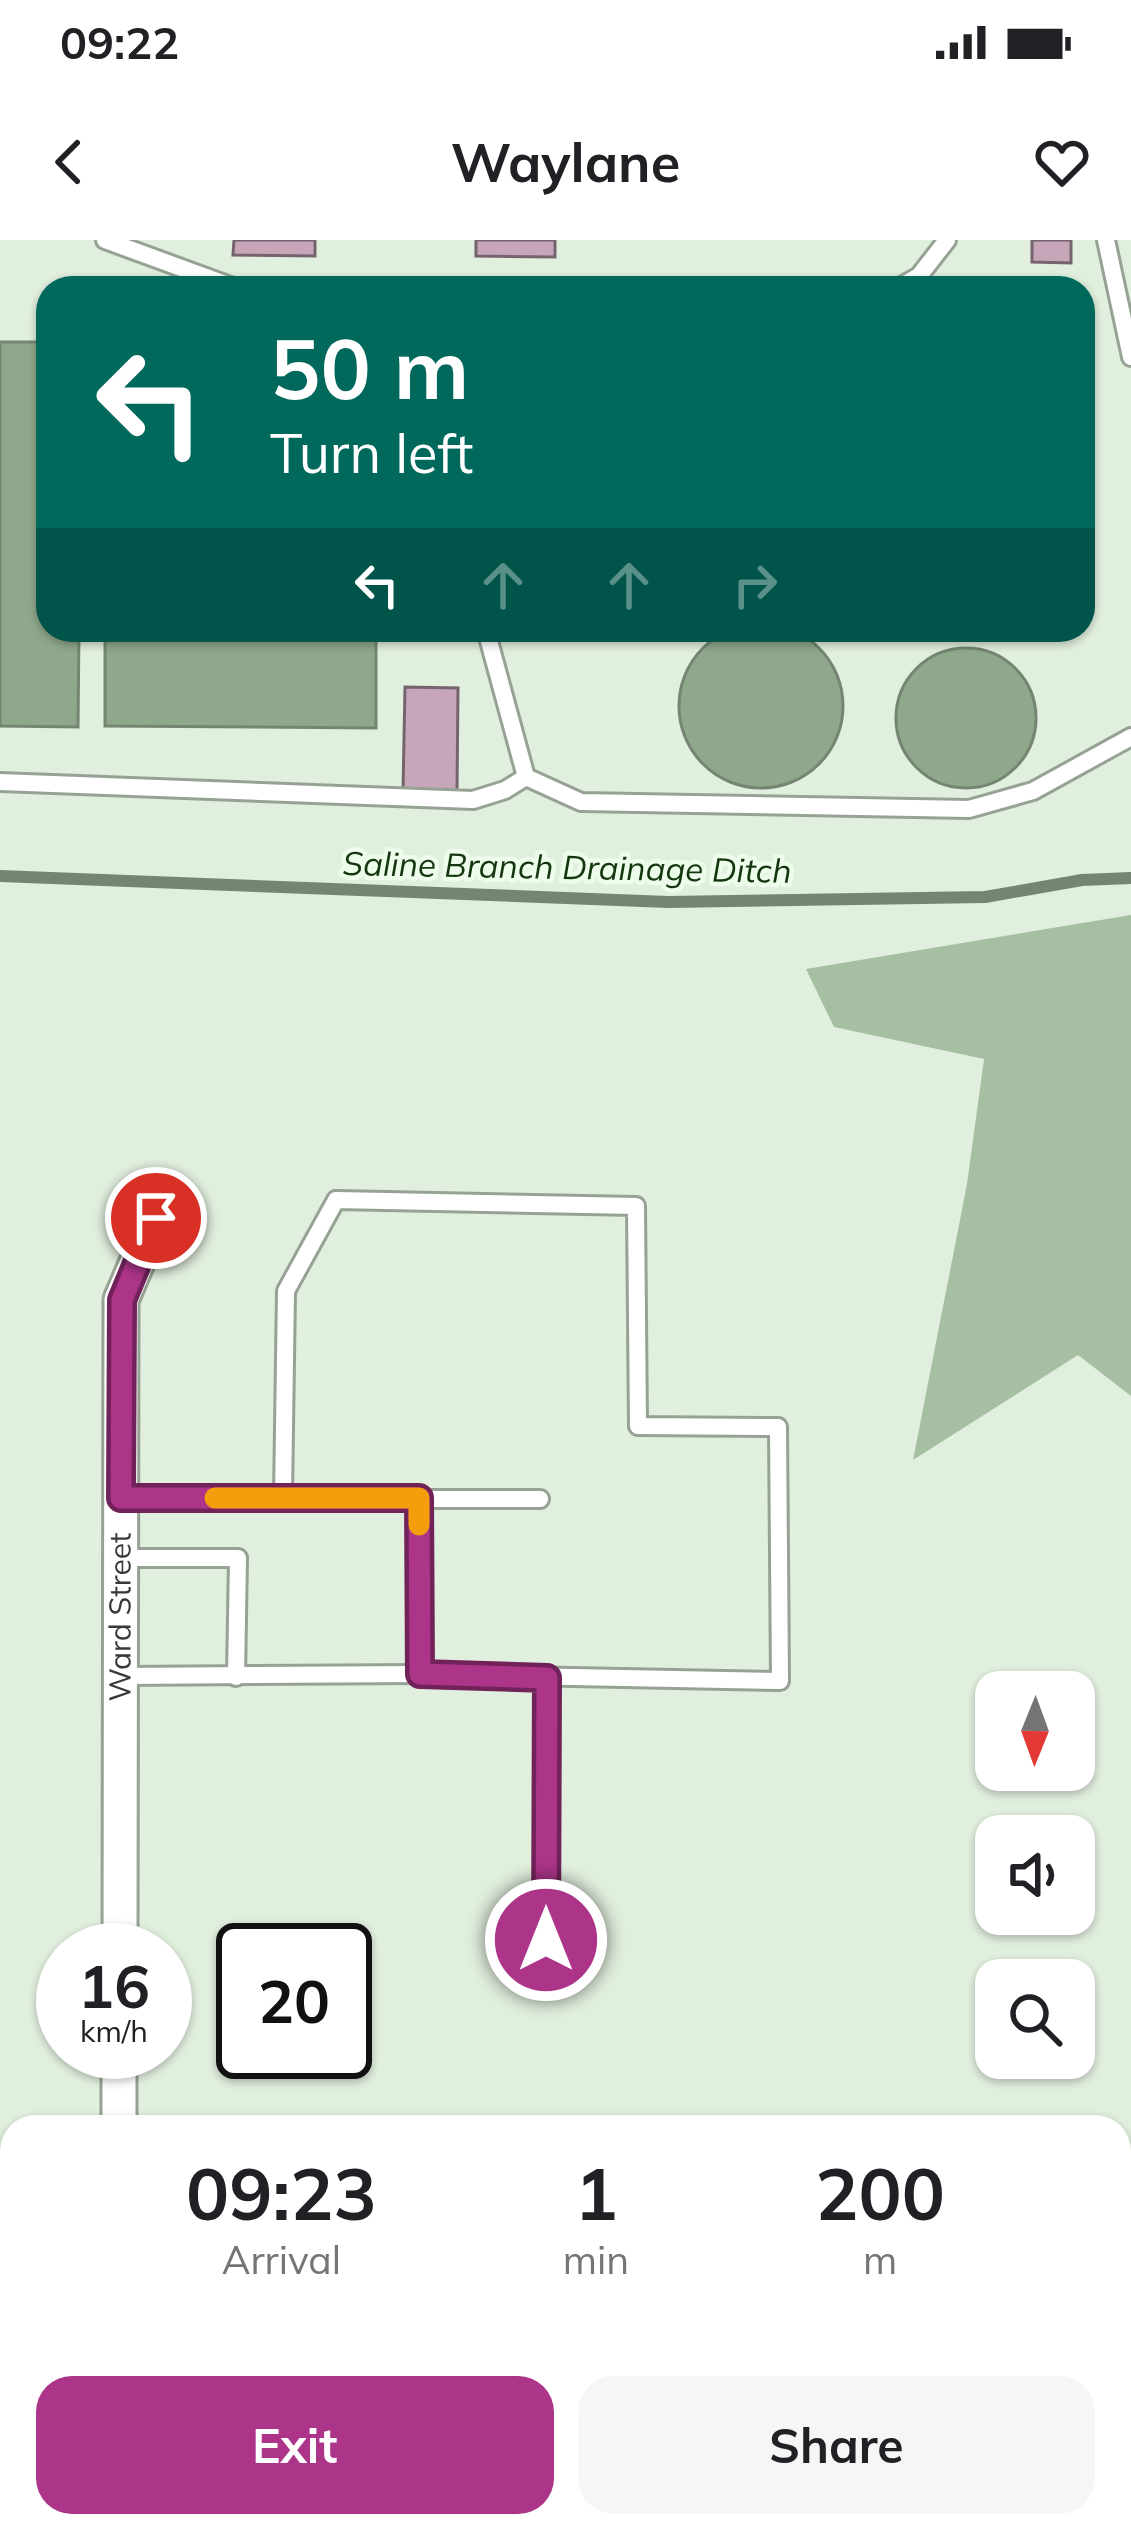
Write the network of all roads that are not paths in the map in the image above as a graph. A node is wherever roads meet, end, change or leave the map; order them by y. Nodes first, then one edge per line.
1 (105, 240) edge
2 (947, 240) edge
3 (1106, 240) edge
4 (203, 276) edge
5 (919, 276) edge
6 (1131, 357) edge
7 (489, 642) edge
8 (1131, 737) edge
9 (526, 777) junction
10 (0, 782) edge
11 (156, 1218) dead end
12 (284, 1497) junction
13 (121, 1498) junction
14 (419, 1498) junction
15 (540, 1499) dead end
16 (121, 1558) junction
17 (420, 1674) junction
18 (121, 1676) junction
19 (236, 1677) junction
20 (547, 1678) junction
21 (120, 1923) edge
22 (546, 1984) dead end
23 (119, 2079) edge
24 (119, 2115) edge

1 - 4 lane
2 - 5 lane
3 - 6 lane
7 - 9 lane
8 - 9 lane
9 - 10 lane
11 - 13 street, Ward Street
12 - 13 lane
12 - 14 lane
12 - 20 lane
13 - 16 street, Ward Street
14 - 15 lane
14 - 17 lane
16 - 18 street, Ward Street
16 - 19 lane
17 - 19 lane
17 - 20 lane
18 - 19 lane
18 - 21 street, Ward Street
20 - 22 lane
23 - 24 street

